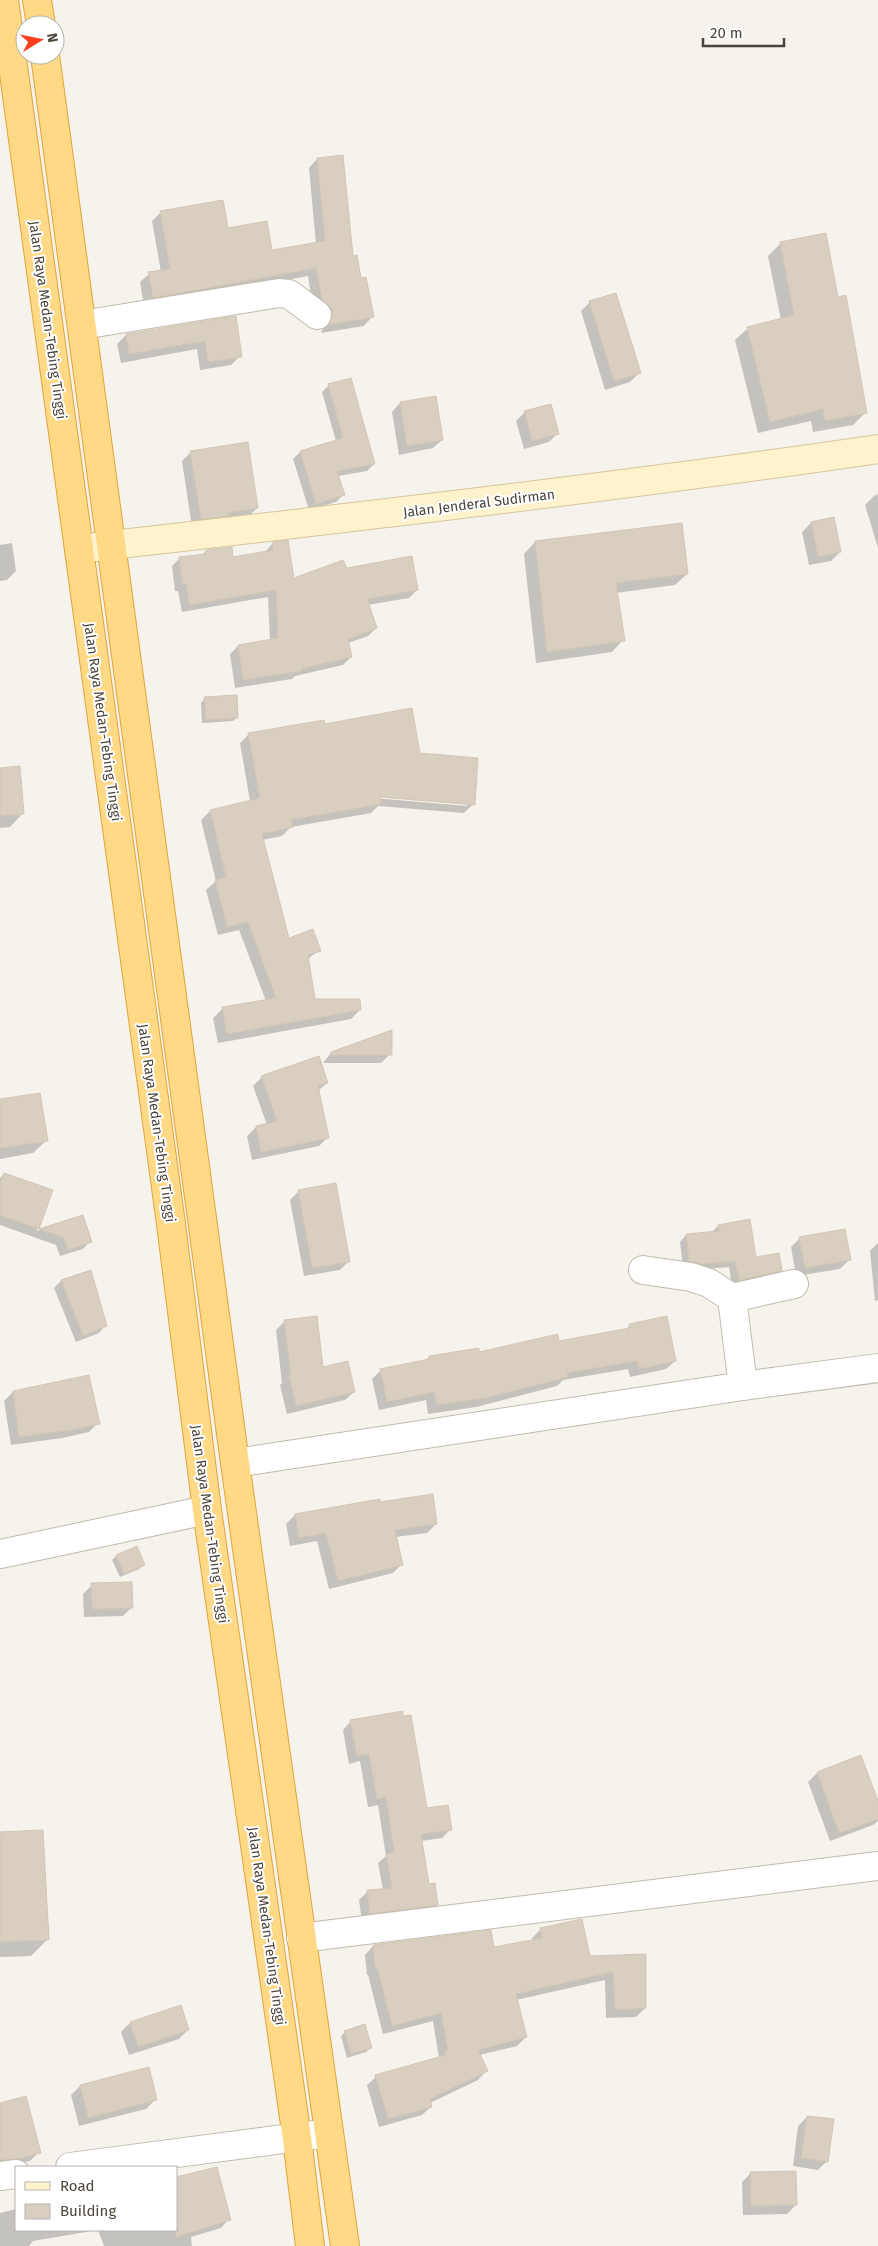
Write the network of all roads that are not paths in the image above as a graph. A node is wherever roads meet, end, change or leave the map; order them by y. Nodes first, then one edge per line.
1 (4, 0) edge
2 (37, 0) edge
3 (39, 15) edge
4 (46, 65) edge
5 (317, 315) dead end
6 (82, 325) junction
7 (878, 449) edge
8 (111, 546) junction
9 (79, 550) junction
10 (191, 1137) junction
11 (159, 1143) junction
12 (643, 1270) dead end
13 (794, 1284) dead end
14 (732, 1298) junction
15 (878, 1368) edge
16 (743, 1386) junction
17 (235, 1463) junction
18 (207, 1510) junction
19 (0, 1554) edge
20 (878, 1866) edge
21 (302, 1938) junction
22 (330, 2133) junction
23 (297, 2138) junction
24 (78, 2166) edge
25 (15, 2174) edge
26 (0, 2176) edge
27 (310, 2246) edge
28 (345, 2246) edge

1 - 9 highway, Jalan Raya Medan-Tebing Tinggi
2 - 3 highway
4 - 6 highway
5 - 6 street
6 - 8 highway
7 - 8 main road, Jalan Jenderal Sudirman
8 - 9 main road, Jalan Jenderal Sudirman
8 - 10 highway
9 - 11 highway, Jalan Raya Medan-Tebing Tinggi
10 - 11 highway
10 - 17 highway
11 - 18 highway, Jalan Raya Medan-Tebing Tinggi
12 - 14 street
13 - 14 street
14 - 16 street
15 - 16 street
16 - 17 street
17 - 21 highway
18 - 19 street
18 - 23 highway, Jalan Raya Medan-Tebing Tinggi
20 - 21 street
21 - 22 highway
22 - 23 street
22 - 28 highway
23 - 24 street
23 - 27 highway, Jalan Raya Medan-Tebing Tinggi
25 - 26 street

